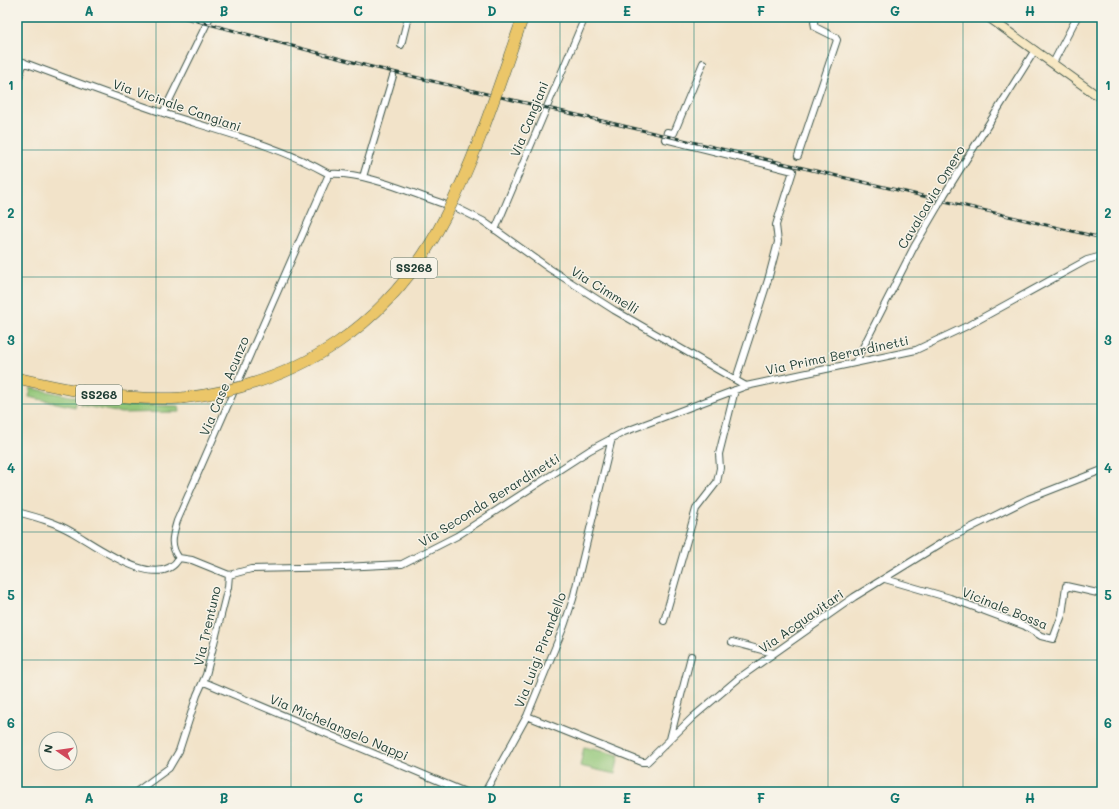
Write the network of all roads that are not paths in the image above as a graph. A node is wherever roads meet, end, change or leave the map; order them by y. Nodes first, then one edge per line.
1 (210, 17) edge
2 (408, 17) edge
3 (523, 17) edge
4 (584, 17) edge
5 (815, 17) edge
6 (988, 17) edge
7 (1077, 17) edge
8 (401, 45) dead end
9 (1035, 50) junction
10 (17, 60) edge
11 (24, 62) junction
12 (703, 63) dead end
13 (1053, 63) junction
14 (393, 76) dead end
15 (17, 83) edge
16 (1102, 99) edge
17 (163, 113) junction
18 (798, 156) dead end
19 (329, 174) junction
20 (363, 177) junction
21 (444, 204) dead end
22 (457, 208) dead end
23 (495, 230) junction
24 (1102, 256) edge
25 (856, 361) junction
26 (17, 378) edge
27 (736, 379) junction
28 (746, 386) junction
29 (735, 390) junction
30 (612, 438) junction
31 (1102, 470) edge
32 (17, 512) edge
33 (179, 558) junction
34 (229, 575) junction
35 (885, 579) junction
36 (1102, 594) edge
37 (664, 621) dead end
38 (732, 642) dead end
39 (773, 653) junction
40 (692, 656) dead end
41 (204, 682) junction
42 (527, 716) junction
43 (670, 739) junction
44 (136, 792) edge
45 (465, 792) edge
46 (485, 792) edge

1 - 17 street
2 - 8 street
3 - 26 highway, SS268, bridge
4 - 23 street, Via Cangiani
5 - 18 street
6 - 9 main road
7 - 13 street
9 - 13 main road
9 - 25 street, Cavalcavia Omero, bridge
10 - 11 street, Via Vicinale Cangiani
11 - 15 street
11 - 17 street, Via Vicinale Cangiani
12 - 27 street
13 - 16 main road
14 - 20 street
17 - 19 street, Via Vicinale Cangiani
19 - 20 street
19 - 33 street, Via Case Acunzo
20 - 21 street
22 - 23 street, Via Cimmelli
23 - 27 street, Via Cimmelli
24 - 25 street, Via Prima Berardinetti
25 - 28 street, Via Prima Berardinetti
27 - 28 street, Via Cimmelli
28 - 29 street, Via Prima Berardinetti
29 - 30 street, Via Prima Berardinetti
29 - 37 street
30 - 34 street, Via Seconda Berardinetti
30 - 42 street, Via Luigi Pirandello
31 - 35 street, Via Acquavitari
32 - 33 street
33 - 34 street
34 - 41 street, Via Trentuno
35 - 36 street, Vicinale Bossa
35 - 39 street, Via Acquavitari
38 - 39 street
39 - 43 street, Via Acquavitari
40 - 43 street
41 - 44 street, Via Trentuno
41 - 45 street, Via Michelangelo Nappi
42 - 43 street, Via Acquavitari
42 - 46 street, Via Luigi Pirandello

